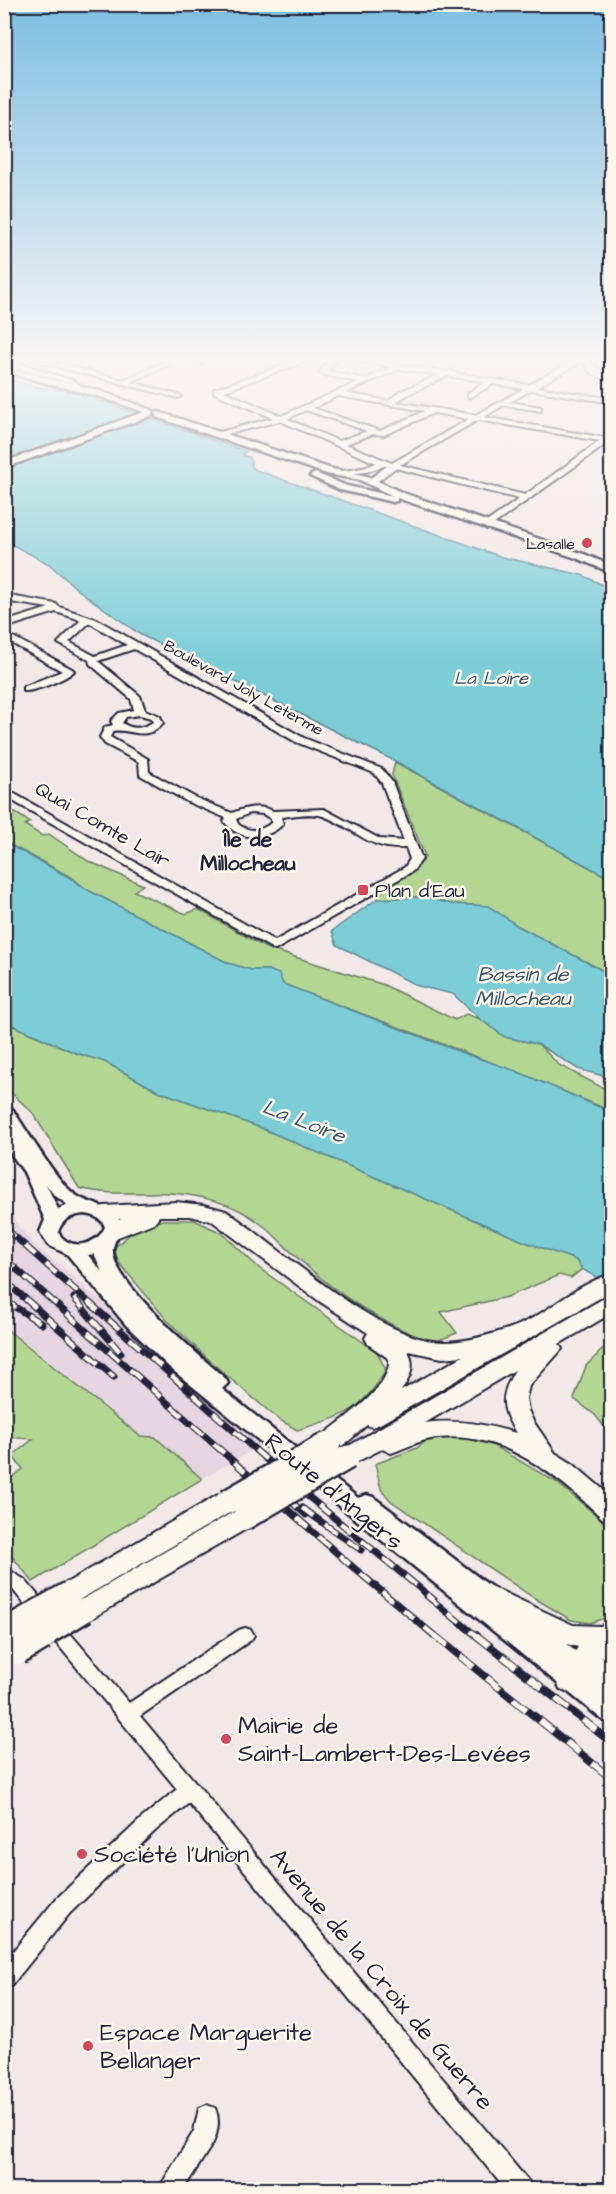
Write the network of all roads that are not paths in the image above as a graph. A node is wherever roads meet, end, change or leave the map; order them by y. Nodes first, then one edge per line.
1 (288, 460) edge
2 (295, 460) edge
3 (377, 460) edge
4 (405, 460) edge
5 (578, 460) edge
6 (383, 463) junction
7 (394, 467) junction
8 (339, 474) junction
9 (355, 481) junction
10 (329, 482) junction
11 (371, 482) junction
12 (526, 498) junction
13 (430, 506) junction
14 (487, 526) junction
15 (612, 570) edge
16 (4, 598) edge
17 (49, 608) junction
18 (87, 619) junction
19 (4, 625) edge
20 (4, 634) edge
21 (135, 645) junction
22 (94, 659) junction
23 (27, 689) dead end
24 (140, 712) junction
25 (119, 727) junction
26 (4, 791) edge
27 (272, 814) junction
28 (232, 817) junction
29 (411, 844) junction
30 (4, 1110) edge
31 (4, 1131) edge
32 (54, 1219) junction
33 (102, 1224) junction
34 (73, 1250) junction
35 (612, 1281) edge
36 (582, 1318) edge
37 (518, 1334) junction
38 (344, 1454) junction
39 (553, 1464) junction
40 (235, 1510) junction
41 (612, 1512) edge
42 (4, 1574) edge
43 (490, 1596) junction
44 (608, 1634) edge
45 (245, 1635) dead end
46 (8, 1642) edge
47 (587, 1671) edge
48 (612, 1692) edge
49 (127, 1714) junction
50 (612, 1714) edge
51 (191, 1790) junction
52 (4, 1979) edge
53 (207, 2116) dead end
54 (169, 2190) edge
55 (521, 2190) edge

1 - 10 main road
2 - 8 main road
3 - 6 street
4 - 7 street
5 - 12 street
6 - 7 street
6 - 8 street
7 - 11 street
7 - 12 street
8 - 9 main road
8 - 10 main road
9 - 10 main road
9 - 11 main road
10 - 13 main road
11 - 13 main road
12 - 14 street
13 - 14 main road
14 - 15 main road
16 - 17 street, Boulevard Joly Leterme
17 - 18 street, Boulevard Joly Leterme
17 - 19 street
18 - 21 street, Boulevard Joly Leterme
18 - 22 street
20 - 23 street
21 - 22 street
21 - 29 street, Boulevard Joly Leterme
22 - 24 street
24 - 25 street
24 - 25 street
25 - 28 street
26 - 29 street, Quai Comte Lair
27 - 28 street
27 - 28 street
27 - 29 street
30 - 33 main road
31 - 32 main road
32 - 33 main road
32 - 34 main road
33 - 34 main road
33 - 37 highway
33 - 38 highway
33 - 43 main road, Route d'Angers
34 - 47 main road, Route d'Angers
35 - 36 highway
36 - 37 highway
36 - 38 highway
36 - 39 highway
37 - 38 highway
38 - 39 highway
38 - 40 highway, bridge
38 - 40 highway, bridge
39 - 41 highway
40 - 46 highway, bridge
42 - 49 street, Avenue de la Croix de Guerre
43 - 44 highway
43 - 47 main road, Route d'Angers
44 - 47 highway
45 - 49 street
47 - 48 main road, Route d'Angers
47 - 50 main road, Route d'Angers
49 - 51 street, Avenue de la Croix de Guerre
51 - 52 street
51 - 55 street, Avenue de la Croix de Guerre
53 - 54 street

